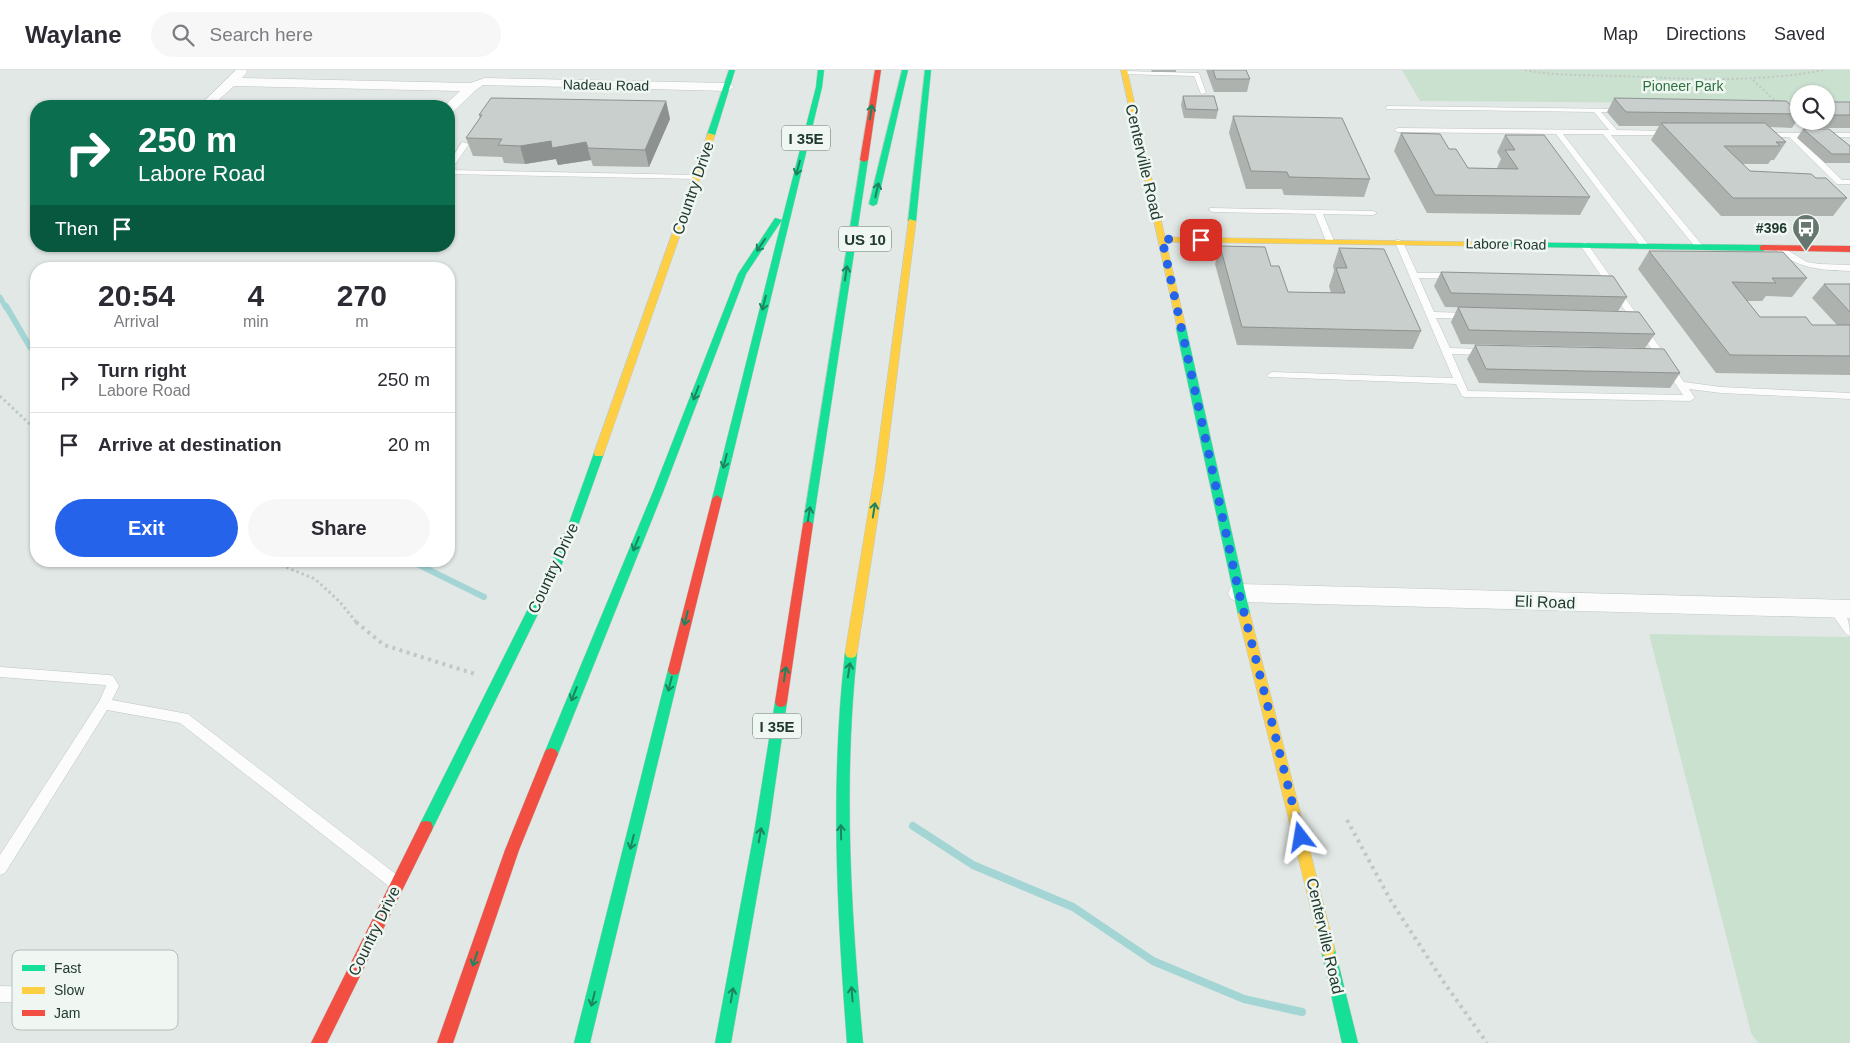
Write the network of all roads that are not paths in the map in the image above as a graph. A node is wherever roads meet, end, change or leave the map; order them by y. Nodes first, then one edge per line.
1 (243, 70) edge
2 (501, 70) edge
3 (732, 70) edge
4 (821, 70) edge
5 (878, 70) edge
6 (906, 70) edge
7 (928, 70) edge
8 (1124, 72) edge
9 (230, 82) junction
10 (485, 82) junction
11 (471, 86) junction
12 (728, 87) junction
13 (1203, 93) dead end
14 (211, 100) edge
15 (455, 102) edge
16 (1388, 108) dead end
17 (1596, 110) junction
18 (1626, 110) edge
19 (1398, 130) dead end
20 (1803, 130) edge
21 (1558, 132) junction
22 (1606, 133) junction
23 (1615, 133) junction
24 (1674, 134) edge
25 (1752, 134) edge
26 (1790, 135) junction
27 (1808, 135) junction
28 (1837, 136) junction
29 (1850, 136) edge
30 (1844, 141) edge
31 (465, 144) dead end
32 (455, 159) edge
33 (455, 172) edge
34 (697, 177) junction
35 (1850, 182) edge
36 (789, 205) junction
37 (1214, 210) dead end
38 (1318, 212) junction
39 (1373, 213) dead end
40 (871, 215) dead end
41 (1162, 239) junction
42 (1330, 241) junction
43 (1399, 242) junction
44 (1584, 245) junction
45 (1645, 246) junction
46 (1699, 246) junction
47 (1779, 248) junction
48 (1850, 248) edge
49 (862, 253) dead end
50 (1850, 268) edge
51 (1413, 275) junction
52 (1462, 276) edge
53 (1430, 315) junction
54 (1479, 316) edge
55 (1447, 351) junction
56 (1495, 352) edge
57 (1272, 375) dead end
58 (1460, 381) junction
59 (1681, 385) junction
60 (1850, 396) edge
61 (825, 408) junction
62 (1239, 593) junction
63 (1842, 609) edge
64 (1850, 631) edge
65 (0, 672) edge
66 (104, 704) junction
67 (0, 868) edge
68 (398, 884) junction
69 (319, 1043) edge
70 (446, 1043) edge
71 (582, 1043) edge
72 (724, 1043) edge
73 (856, 1043) edge
74 (1350, 1043) edge

1 - 9 street
2 - 10 street
3 - 12 main road, Country Drive
4 -> 36 main road, I 35E
61 -> 5 main road, I 35E
40 -> 6 main road, US 10
73 -> 7 main road
8 - 13 lane
8 - 41 main road, Centerville Road
9 - 11 street
9 - 14 street
10 - 11 street
10 - 12 street, Nadeau Road
11 - 15 street
12 - 34 main road, Country Drive
16 - 17 lane
17 - 18 lane
17 - 23 lane
19 - 21 lane
20 - 27 lane
21 - 22 lane
21 - 45 lane
22 - 23 lane
22 - 46 lane
23 - 24 lane
25 - 26 lane
26 - 27 lane
26 - 35 lane
27 - 28 lane
28 - 29 lane
28 - 30 lane
31 - 32 lane
33 - 34 lane
34 - 68 main road, Country Drive
36 -> 70 main road
36 -> 71 main road, I 35E
37 - 38 lane
38 - 39 lane
38 - 42 lane
41 - 42 main road, Labore Road
41 - 62 main road, Centerville Road
42 - 43 main road, Labore Road
43 - 44 main road, Labore Road
43 - 51 lane
44 - 45 main road, Labore Road
44 - 59 lane
45 - 46 main road, Labore Road
46 - 47 main road, Labore Road
47 - 48 main road, Labore Road
47 - 50 lane
49 - 61 main road, US 10
51 - 52 lane
51 - 53 lane
53 - 54 lane
53 - 55 lane
55 - 56 lane
55 - 58 lane
57 - 58 lane
58 - 59 lane
59 - 60 lane
72 -> 61 main road, I 35E
62 - 63 street, Eli Road
62 - 74 main road, Centerville Road
63 - 64 lane
65 - 66 lane
66 - 67 lane
66 - 68 lane
68 - 69 main road, Country Drive

